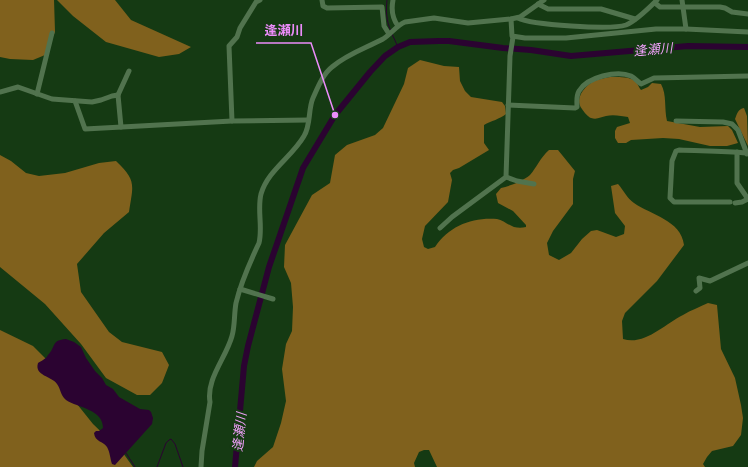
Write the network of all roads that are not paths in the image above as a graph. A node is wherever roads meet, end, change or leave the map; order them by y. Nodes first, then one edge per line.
1 (260, 0) edge
2 (322, 0) edge
3 (393, 0) edge
4 (544, 0) edge
5 (682, 0) edge
6 (656, 1) edge
7 (538, 4) junction
8 (683, 8) junction
9 (748, 14) edge
10 (518, 18) junction
11 (511, 19) junction
12 (635, 19) junction
13 (613, 27) junction
14 (686, 29) junction
15 (393, 30) junction
16 (748, 32) edge
17 (52, 33) dead end
18 (614, 34) junction
19 (513, 38) junction
20 (129, 70) dead end
21 (748, 76) edge
22 (0, 92) edge
23 (37, 94) junction
24 (118, 95) junction
25 (76, 101) junction
26 (508, 105) junction
27 (308, 120) junction
28 (232, 121) junction
29 (676, 121) dead end
30 (121, 127) junction
31 (737, 152) junction
32 (747, 154) edge
33 (506, 177) junction
34 (534, 184) dead end
35 (748, 199) edge
36 (440, 228) dead end
37 (748, 264) edge
38 (240, 289) junction
39 (696, 291) dead end
40 (273, 299) dead end
41 (201, 467) edge

1 - 28 street
2 - 15 street
3 - 15 street
4 - 7 street
5 - 8 street
6 - 8 street
6 - 12 street
7 - 10 street
7 - 12 street
8 - 9 street
8 - 14 street
10 - 11 street
10 - 13 street
11 - 15 street
11 - 19 street
12 - 13 street
13 - 18 street
14 - 16 street
14 - 18 street
15 - 27 street
17 - 23 street
18 - 19 street
19 - 26 street
20 - 24 street
21 - 26 street
22 - 23 street
23 - 25 street
24 - 25 street
24 - 30 street
25 - 30 street
26 - 33 street
27 - 28 street
27 - 38 street
28 - 30 street
29 - 32 street
31 - 32 street
31 - 35 street
31 - 35 street
33 - 34 street
33 - 36 street
37 - 39 street
38 - 40 street
38 - 41 street

